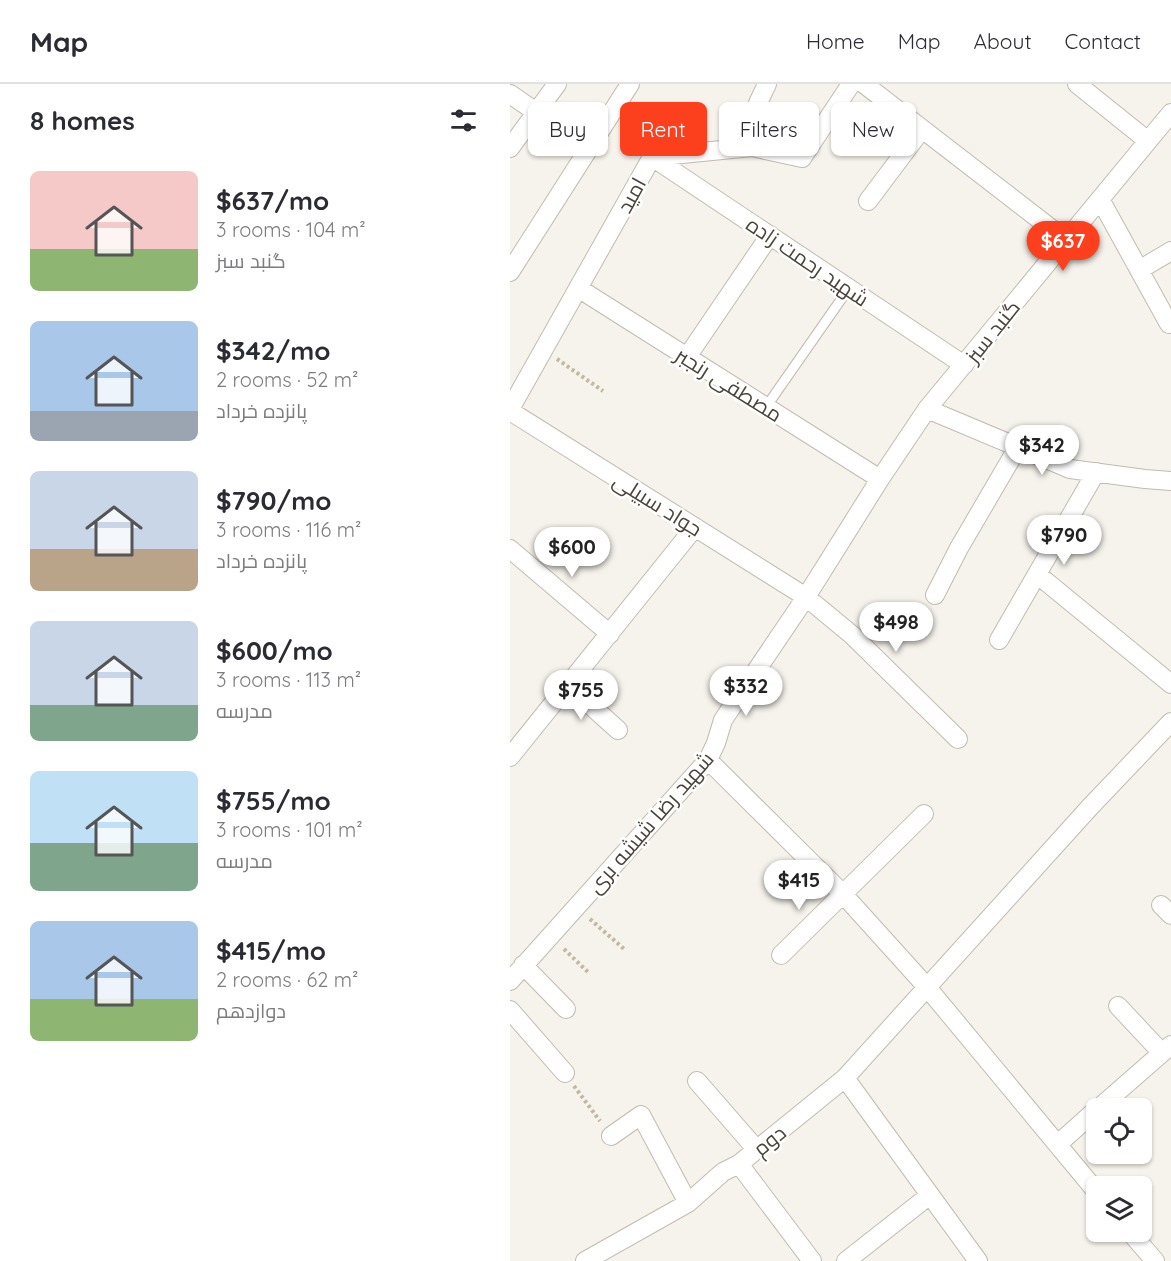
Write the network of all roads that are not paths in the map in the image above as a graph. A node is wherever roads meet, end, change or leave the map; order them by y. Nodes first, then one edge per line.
1 (557, 84) edge
2 (630, 84) edge
3 (767, 84) edge
4 (851, 84) edge
5 (864, 84) edge
6 (1077, 84) edge
7 (510, 94) edge
8 (544, 102) edge
9 (758, 102) edge
10 (528, 106) edge
11 (1171, 113) edge
12 (528, 123) edge
13 (922, 129) junction
14 (1148, 141) junction
15 (510, 148) edge
16 (652, 157) junction
17 (1100, 200) junction
18 (868, 201) dead end
19 (770, 235) junction
20 (1066, 240) junction
21 (1171, 251) edge
22 (1139, 270) junction
23 (510, 272) edge
24 (578, 288) junction
25 (849, 288) junction
26 (1169, 324) dead end
27 (687, 357) junction
28 (964, 365) junction
29 (766, 407) junction
30 (927, 409) junction
31 (510, 410) edge
32 (1018, 447) junction
33 (1096, 472) junction
34 (880, 479) junction
35 (1171, 481) edge
36 (695, 527) junction
37 (510, 549) edge
38 (1038, 575) junction
39 (935, 595) dead end
40 (806, 597) junction
41 (610, 634) junction
42 (999, 640) dead end
43 (1171, 684) edge
44 (568, 685) junction
45 (1171, 722) edge
46 (618, 730) dead end
47 (958, 739) dead end
48 (510, 757) edge
49 (708, 760) junction
50 (924, 814) dead end
51 (842, 893) junction
52 (781, 955) dead end
53 (514, 974) edge
54 (926, 986) junction
55 (1118, 1006) dead end
56 (566, 1009) dead end
57 (510, 1010) edge
58 (1167, 1049) edge
59 (565, 1073) road end
60 (845, 1078) junction
61 (697, 1081) dead end
62 (1111, 1098) edge
63 (1086, 1120) edge
64 (611, 1136) road end
65 (1058, 1144) junction
66 (757, 1150) junction
67 (739, 1164) junction
68 (1086, 1179) edge
69 (930, 1195) junction
70 (688, 1203) junction
71 (1139, 1242) edge
72 (585, 1261) edge
73 (812, 1261) edge
74 (846, 1261) edge
75 (978, 1261) edge
76 (1155, 1261) edge

1 - 8 street
2 - 23 street
3 - 9 street
4 - 16 street, امید
5 - 13 street
6 - 14 street
7 - 10 street
11 - 14 street, گنبد سبز
12 - 15 street
13 - 18 street
13 - 20 street
14 - 17 street, گنبد سبز
16 - 19 street, شهید رحمت زاده
16 - 24 street, امید
17 - 20 street, گنبد سبز
17 - 22 street
19 - 25 street, شهید رحمت زاده
19 - 27 street
20 - 28 street, گنبد سبز
21 - 22 street
22 - 26 street
24 - 27 street, مصطفی رنجبر
24 - 31 street, امید
25 - 28 street, شهید رحمت زاده
25 - 29 lane
27 - 29 street, مصطفی رنجبر
28 - 30 street, گنبد سبز
29 - 34 street, مصطفی رنجبر
30 - 32 street
30 - 34 street, شهید رضا شیشه بری
31 - 36 street, جواد سبیلی
32 - 33 street
32 - 39 street
33 - 35 street
33 - 38 street
34 - 40 street, شهید رضا شیشه بری
36 - 40 street, جواد سبیلی
36 - 41 street
37 - 41 street
38 - 42 street
38 - 43 street
40 - 47 street, جواد سبیلی
40 - 49 street, شهید رضا شیشه بری
41 - 44 street
44 - 46 street
44 - 48 street
45 - 54 street, دوم
49 - 51 street
49 - 53 street, شهید رضا شیشه بری
50 - 51 street
51 - 52 street
51 - 54 street
53 - 56 street
54 - 60 street, دوم
54 - 65 street
55 - 58 street
57 - 59 street
58 - 62 street
60 - 66 street, دوم
60 - 69 street
61 - 66 street
63 - 65 street
64 - 70 street
65 - 68 street
66 - 67 street, دوم
67 - 70 street, دوم
67 - 73 street
69 - 74 street
69 - 75 street
70 - 72 street, دوم
71 - 76 street

